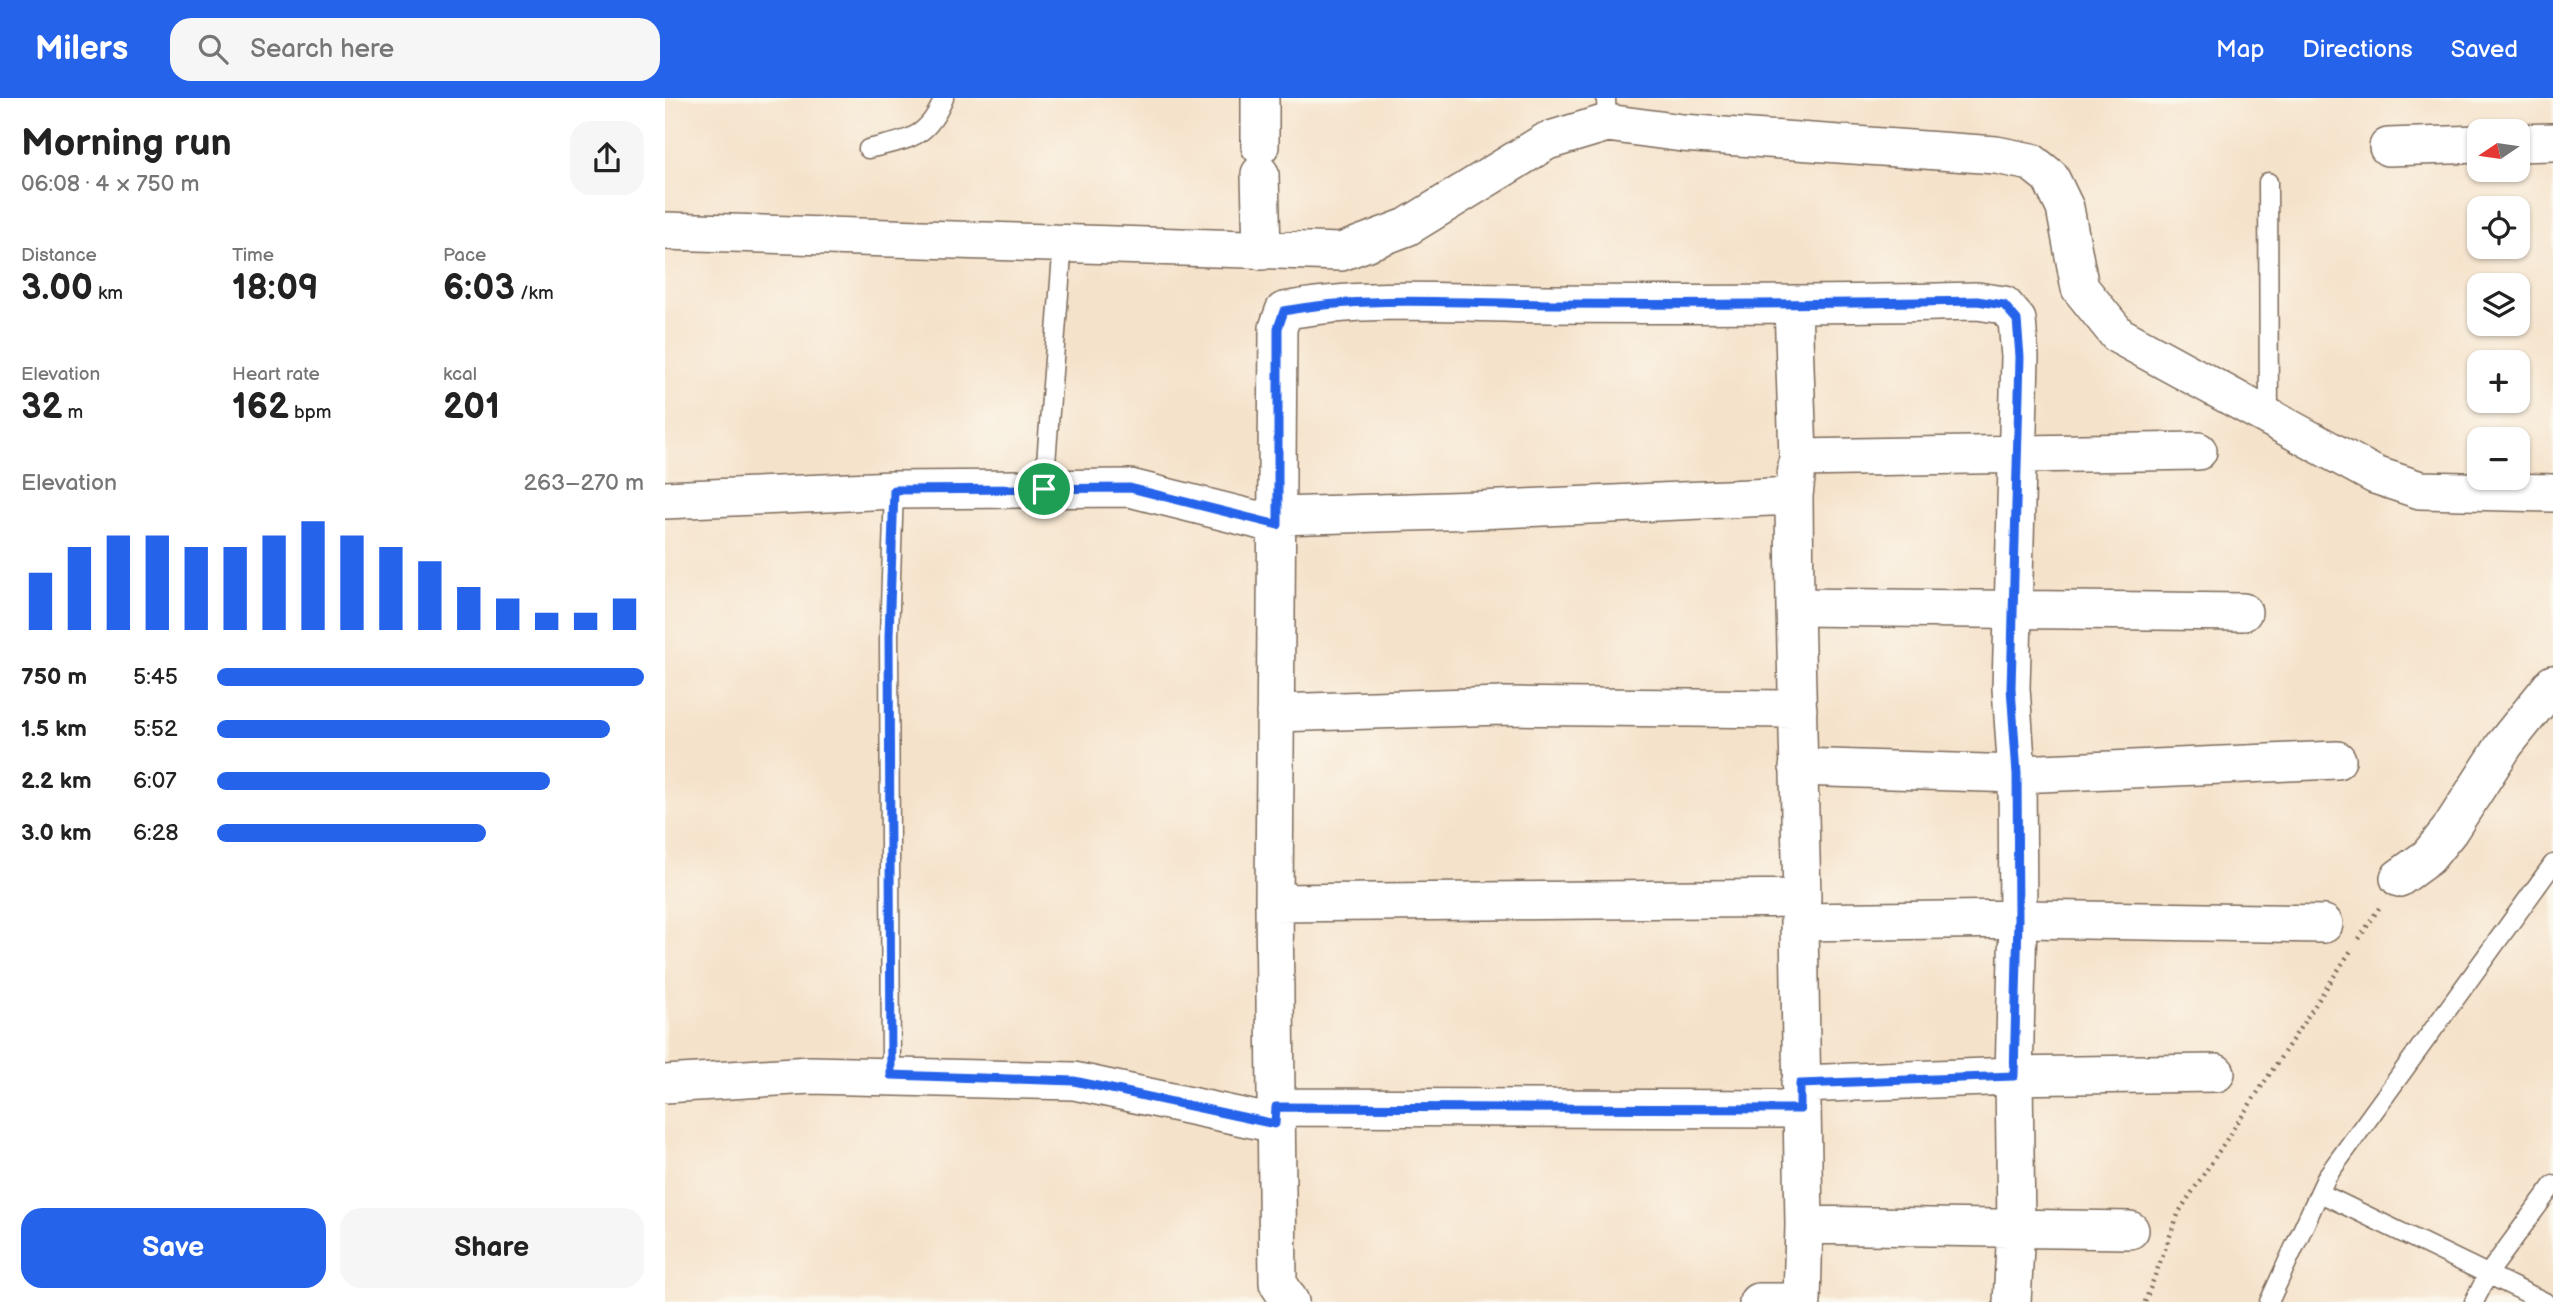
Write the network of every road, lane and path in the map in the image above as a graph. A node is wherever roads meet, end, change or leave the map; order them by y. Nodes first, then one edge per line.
1 (944, 98) edge
2 (1260, 98) edge
3 (1607, 111) edge
4 (2553, 142) edge
5 (2531, 143) edge
6 (2467, 144) edge
7 (2388, 147) dead end
8 (868, 149) dead end
9 (2268, 182) dead end
10 (665, 231) edge
11 (1063, 242) junction
12 (1262, 251) junction
13 (1793, 306) junction
14 (2269, 417) junction
15 (2198, 450) dead end
16 (2018, 454) junction
17 (1798, 458) junction
18 (1044, 489) junction
19 (894, 490) junction
20 (2553, 493) edge
21 (1794, 496) junction
22 (665, 500) edge
23 (1278, 520) junction
24 (1795, 607) junction
25 (2012, 609) junction
26 (2243, 612) dead end
27 (2553, 684) edge
28 (1798, 709) junction
29 (1275, 713) junction
30 (2337, 760) dead end
31 (1798, 767) junction
32 (2017, 774) junction
33 (2553, 864) edge
34 (2399, 878) joint
35 (1275, 903) junction
36 (1800, 910) junction
37 (2018, 919) junction
38 (2325, 924) dead end
39 (2216, 1073) dead end
40 (891, 1075) junction
41 (2014, 1076) junction
42 (665, 1084) edge
43 (1800, 1097) junction
44 (1275, 1116) junction
45 (2553, 1185) edge
46 (2320, 1193) junction
47 (1804, 1225) junction
48 (2016, 1228) junction
49 (2130, 1230) dead end
50 (2488, 1274) junction
51 (1290, 1302) edge
52 (1758, 1302) edge
53 (1802, 1302) edge
54 (2012, 1302) edge
55 (2145, 1302) edge
56 (2269, 1302) edge
57 (2474, 1302) edge
58 (2545, 1302) edge

1 - 8 lane
2 - 12 street
3 - 12 street
3 - 14 street
4 - 5 street
6 - 7 street
9 - 14 lane
10 - 11 street
11 - 12 street
11 - 18 lane
13 - 16 street
13 - 17 street
13 - 23 street
14 - 20 street
15 - 16 street
16 - 17 street
16 - 25 street
17 - 21 street
18 - 19 street
18 - 23 street
19 - 22 street
19 - 40 lane
21 - 23 street
21 - 24 street
23 - 29 street
24 - 25 street
24 - 28 street
25 - 26 street
25 - 32 street
27 - 34 street
28 - 29 street
28 - 31 street
29 - 35 street
30 - 32 street
31 - 32 street
31 - 36 street
32 - 37 street
33 - 46 lane
34 - 55 path
35 - 36 street
35 - 44 street
36 - 37 street
36 - 43 street
37 - 38 street
37 - 41 street
39 - 41 street
40 - 42 street
40 - 44 street
41 - 43 street
41 - 48 street
43 - 44 street
43 - 47 street
44 - 51 street
45 - 50 lane
46 - 50 lane
46 - 56 lane
47 - 48 street
47 - 53 street
48 - 49 street
48 - 54 street
50 - 57 lane
50 - 58 lane
52 - 53 street

